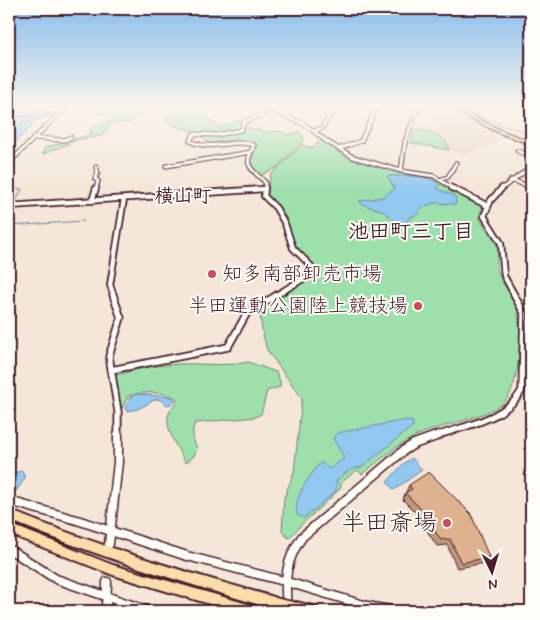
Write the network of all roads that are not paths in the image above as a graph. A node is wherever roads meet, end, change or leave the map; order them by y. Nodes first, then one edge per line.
1 (35, 136) edge
2 (192, 136) edge
3 (321, 136) edge
4 (363, 136) edge
5 (407, 136) edge
6 (513, 136) edge
7 (33, 138) junction
8 (71, 138) dead end
9 (530, 143) edge
10 (338, 149) junction
11 (517, 151) dead end
12 (251, 152) junction
13 (531, 156) edge
14 (9, 163) edge
15 (456, 163) dead end
16 (166, 166) dead end
17 (531, 167) edge
18 (96, 168) dead end
19 (403, 171) junction
20 (442, 179) junction
21 (511, 180) junction
22 (531, 187) edge
23 (264, 190) junction
24 (124, 199) junction
25 (92, 201) junction
26 (9, 206) edge
27 (488, 206) junction
28 (111, 370) junction
29 (9, 501) edge
30 (9, 515) edge
31 (9, 528) edge
32 (111, 533) junction
33 (109, 544) tunnel mouth
34 (9, 549) edge
35 (284, 581) junction
36 (107, 582) tunnel mouth
37 (107, 596) junction
38 (292, 610) edge
39 (106, 611) edge
40 (149, 611) edge
41 (251, 611) edge
42 (313, 611) edge
43 (396, 611) edge

1 - 7 street
2 - 12 street
3 - 10 street
4 - 10 street
5 - 19 street
6 - 9 main road
7 - 8 street
7 - 14 street
10 - 19 street
11 - 13 street
12 - 16 street
12 - 23 street
15 - 20 street
17 - 21 street
18 - 25 street
19 - 20 street
20 - 27 street
21 - 22 street
21 - 27 street
23 - 24 street
23 - 28 street
24 - 25 street
24 - 28 street
25 - 26 street
27 - 35 street
28 - 32 street
29 - 32 street
30 - 38 highway, bridge
31 - 41 highway
32 - 33 street
32 - 35 street
34 - 37 street
35 - 38 street
35 - 43 street
36 - 37 street
37 - 39 street
37 - 40 street
38 - 42 highway

